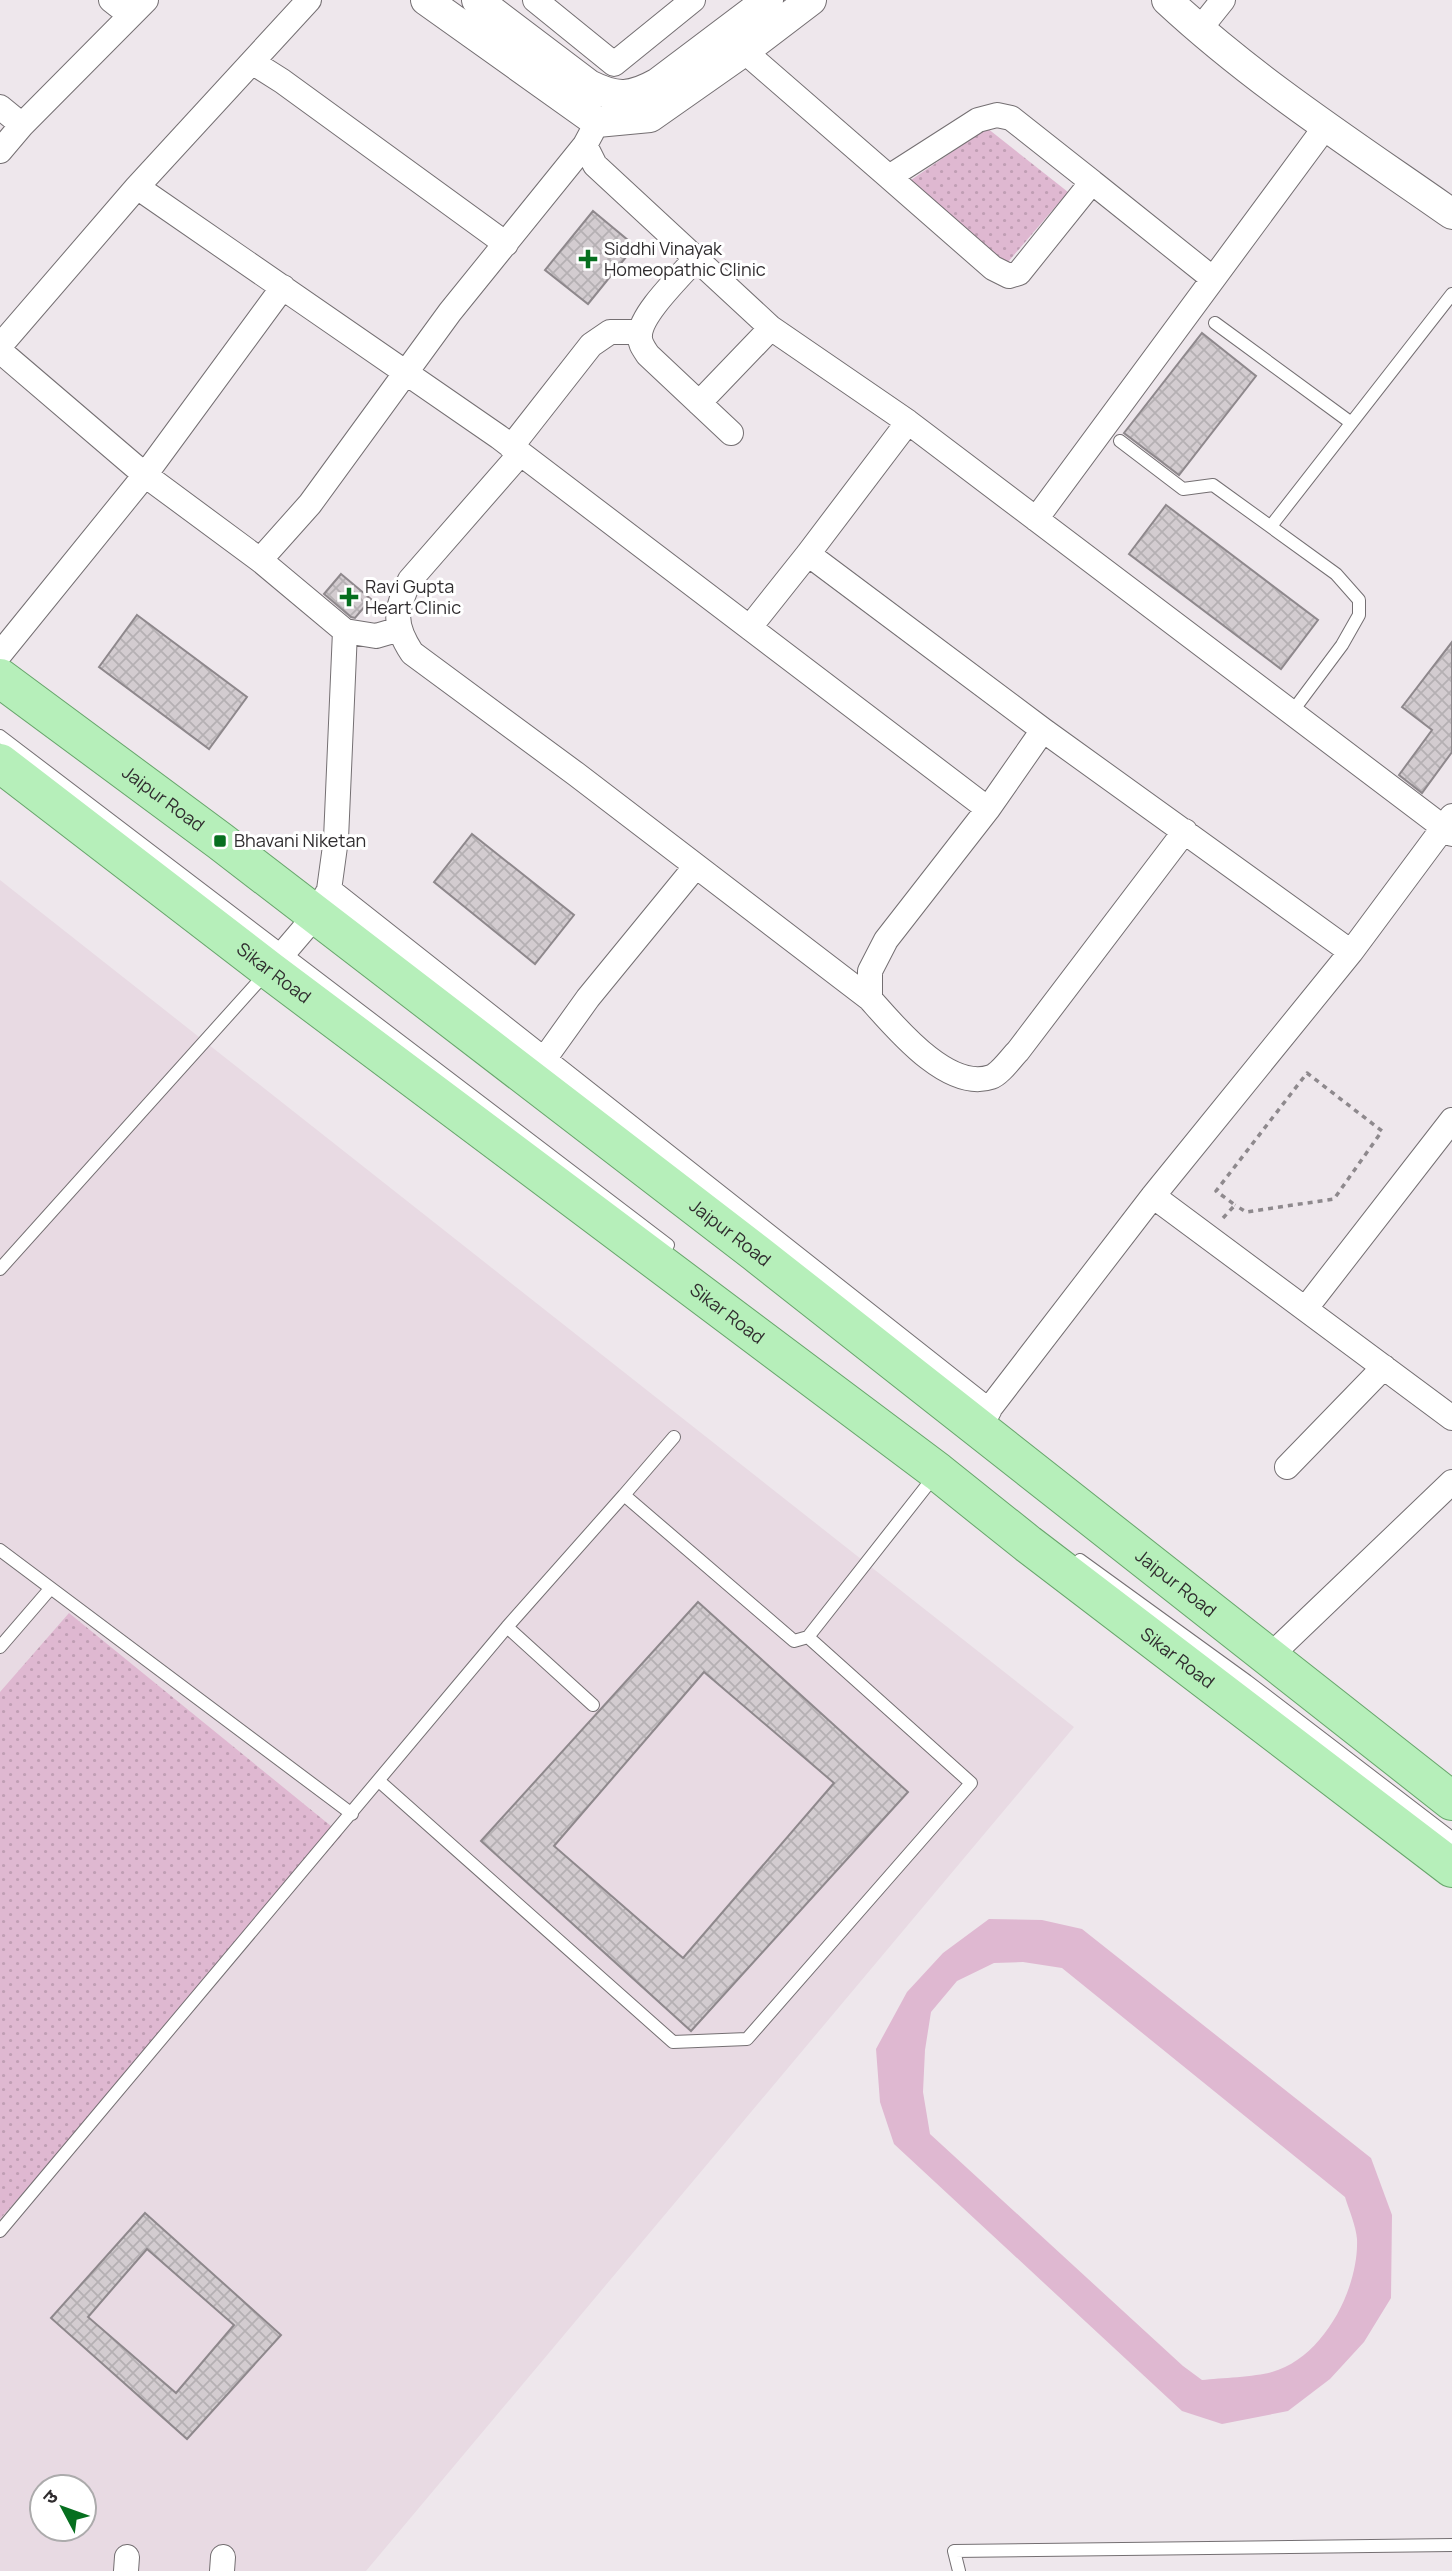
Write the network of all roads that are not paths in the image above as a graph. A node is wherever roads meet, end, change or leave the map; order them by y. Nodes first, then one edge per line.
1 (309, 0) edge
2 (426, 0) edge
3 (477, 0) edge
4 (535, 0) edge
5 (693, 0) edge
6 (768, 0) edge
7 (811, 0) edge
8 (1167, 0) edge
9 (1223, 0) edge
10 (129, 5) edge
11 (1199, 30) junction
12 (744, 51) junction
13 (252, 62) junction
14 (605, 94) junction
15 (0, 107) edge
16 (22, 125) junction
17 (1326, 126) junction
18 (591, 134) junction
19 (0, 151) edge
20 (889, 177) junction
21 (1092, 181) junction
22 (137, 187) junction
23 (1452, 214) edge
24 (506, 244) junction
25 (697, 257) junction
26 (1212, 278) junction
27 (283, 287) junction
28 (1452, 294) edge
29 (1215, 323) dead end
30 (771, 328) junction
31 (639, 332) junction
32 (0, 346) edge
33 (0, 351) edge
34 (407, 372) junction
35 (699, 403) junction
36 (908, 422) junction
37 (1350, 422) junction
38 (731, 433) dead end
39 (1120, 441) dead end
40 (515, 450) junction
41 (145, 475) junction
42 (1036, 519) junction
43 (1271, 526) junction
44 (808, 554) junction
45 (260, 560) junction
46 (750, 627) junction
47 (400, 629) junction
48 (345, 631) junction
49 (0, 654) edge
50 (0, 678) edge
51 (1292, 712) junction
52 (1043, 730) junction
53 (0, 736) edge
54 (0, 764) edge
55 (988, 809) junction
56 (1449, 826) edge
57 (1185, 831) junction
58 (696, 866) junction
59 (322, 903) junction
60 (1352, 952) junction
61 (277, 961) junction
62 (870, 999) junction
63 (536, 1069) junction
64 (1452, 1120) edge
65 (1153, 1196) junction
66 (683, 1257) dead end
67 (0, 1269) edge
68 (1306, 1308) junction
69 (1384, 1367) junction
70 (1452, 1418) edge
71 (982, 1419) junction
72 (674, 1437) dead end
73 (1287, 1467) dead end
74 (938, 1472) junction
75 (1452, 1482) edge
76 (624, 1496) junction
77 (1065, 1549) dead end
78 (0, 1550) edge
79 (50, 1589) junction
80 (508, 1628) junction
81 (808, 1637) junction
82 (0, 1647) edge
83 (1268, 1658) junction
84 (593, 1705) dead end
85 (379, 1781) junction
86 (1452, 1801) edge
87 (352, 1814) junction
88 (1452, 1838) edge
89 (1452, 1868) edge
90 (0, 2231) edge
91 (1452, 2545) edge
92 (959, 2571) edge

1 - 13 street
2 - 18 street
3 - 14 street
4 - 5 street
6 - 14 street
7 - 12 street
8 - 11 street
9 - 11 street
10 - 16 street
11 - 17 street
12 - 18 street
12 - 20 street
13 - 22 street
13 - 24 street
14 - 18 street
15 - 16 street
16 - 19 street
17 - 23 street
17 - 26 street
18 - 24 street
18 - 25 street
20 - 21 street
20 - 21 street
21 - 26 street
22 - 27 street
22 - 32 street
24 - 34 street
25 - 30 street
25 - 31 street
26 - 42 street
27 - 34 street
27 - 41 street
28 - 37 lane
29 - 37 lane
30 - 35 street
30 - 36 street
31 - 35 street
31 - 40 street
33 - 41 street
34 - 40 street
34 - 45 street
35 - 38 street
36 - 42 street
36 - 44 street
37 - 43 lane
39 - 43 lane
40 - 46 street
40 - 47 street
41 - 45 street
41 - 49 street
42 - 51 street
43 - 51 lane
44 - 46 street
44 - 52 street
45 - 48 street
46 - 55 street
47 - 48 street
47 - 58 street
48 - 59 street
50 - 59 main road, Jaipur Road
51 - 56 street
52 - 55 street
52 - 57 street
53 - 61 lane
54 - 61 main road, Sikar Road
55 - 62 street
56 - 60 street
57 - 60 street
57 - 62 street
58 - 62 street
58 - 63 street
59 - 61 street
59 - 63 main road, Jaipur Road
60 - 65 street
61 - 66 lane
61 - 67 lane
61 - 74 main road, Sikar Road
63 - 71 main road, Jaipur Road
64 - 68 street
65 - 68 street
65 - 71 street
68 - 69 street
69 - 70 street
69 - 73 street
71 - 83 main road, Jaipur Road
72 - 76 lane
74 - 81 lane
74 - 89 main road, Sikar Road
75 - 83 street
76 - 80 lane
76 - 81 lane
77 - 88 lane
78 - 79 lane
79 - 82 lane
79 - 87 lane
80 - 84 lane
80 - 85 lane
81 - 85 lane
83 - 86 main road, Jaipur Road
85 - 87 lane
87 - 90 lane
91 - 92 lane

